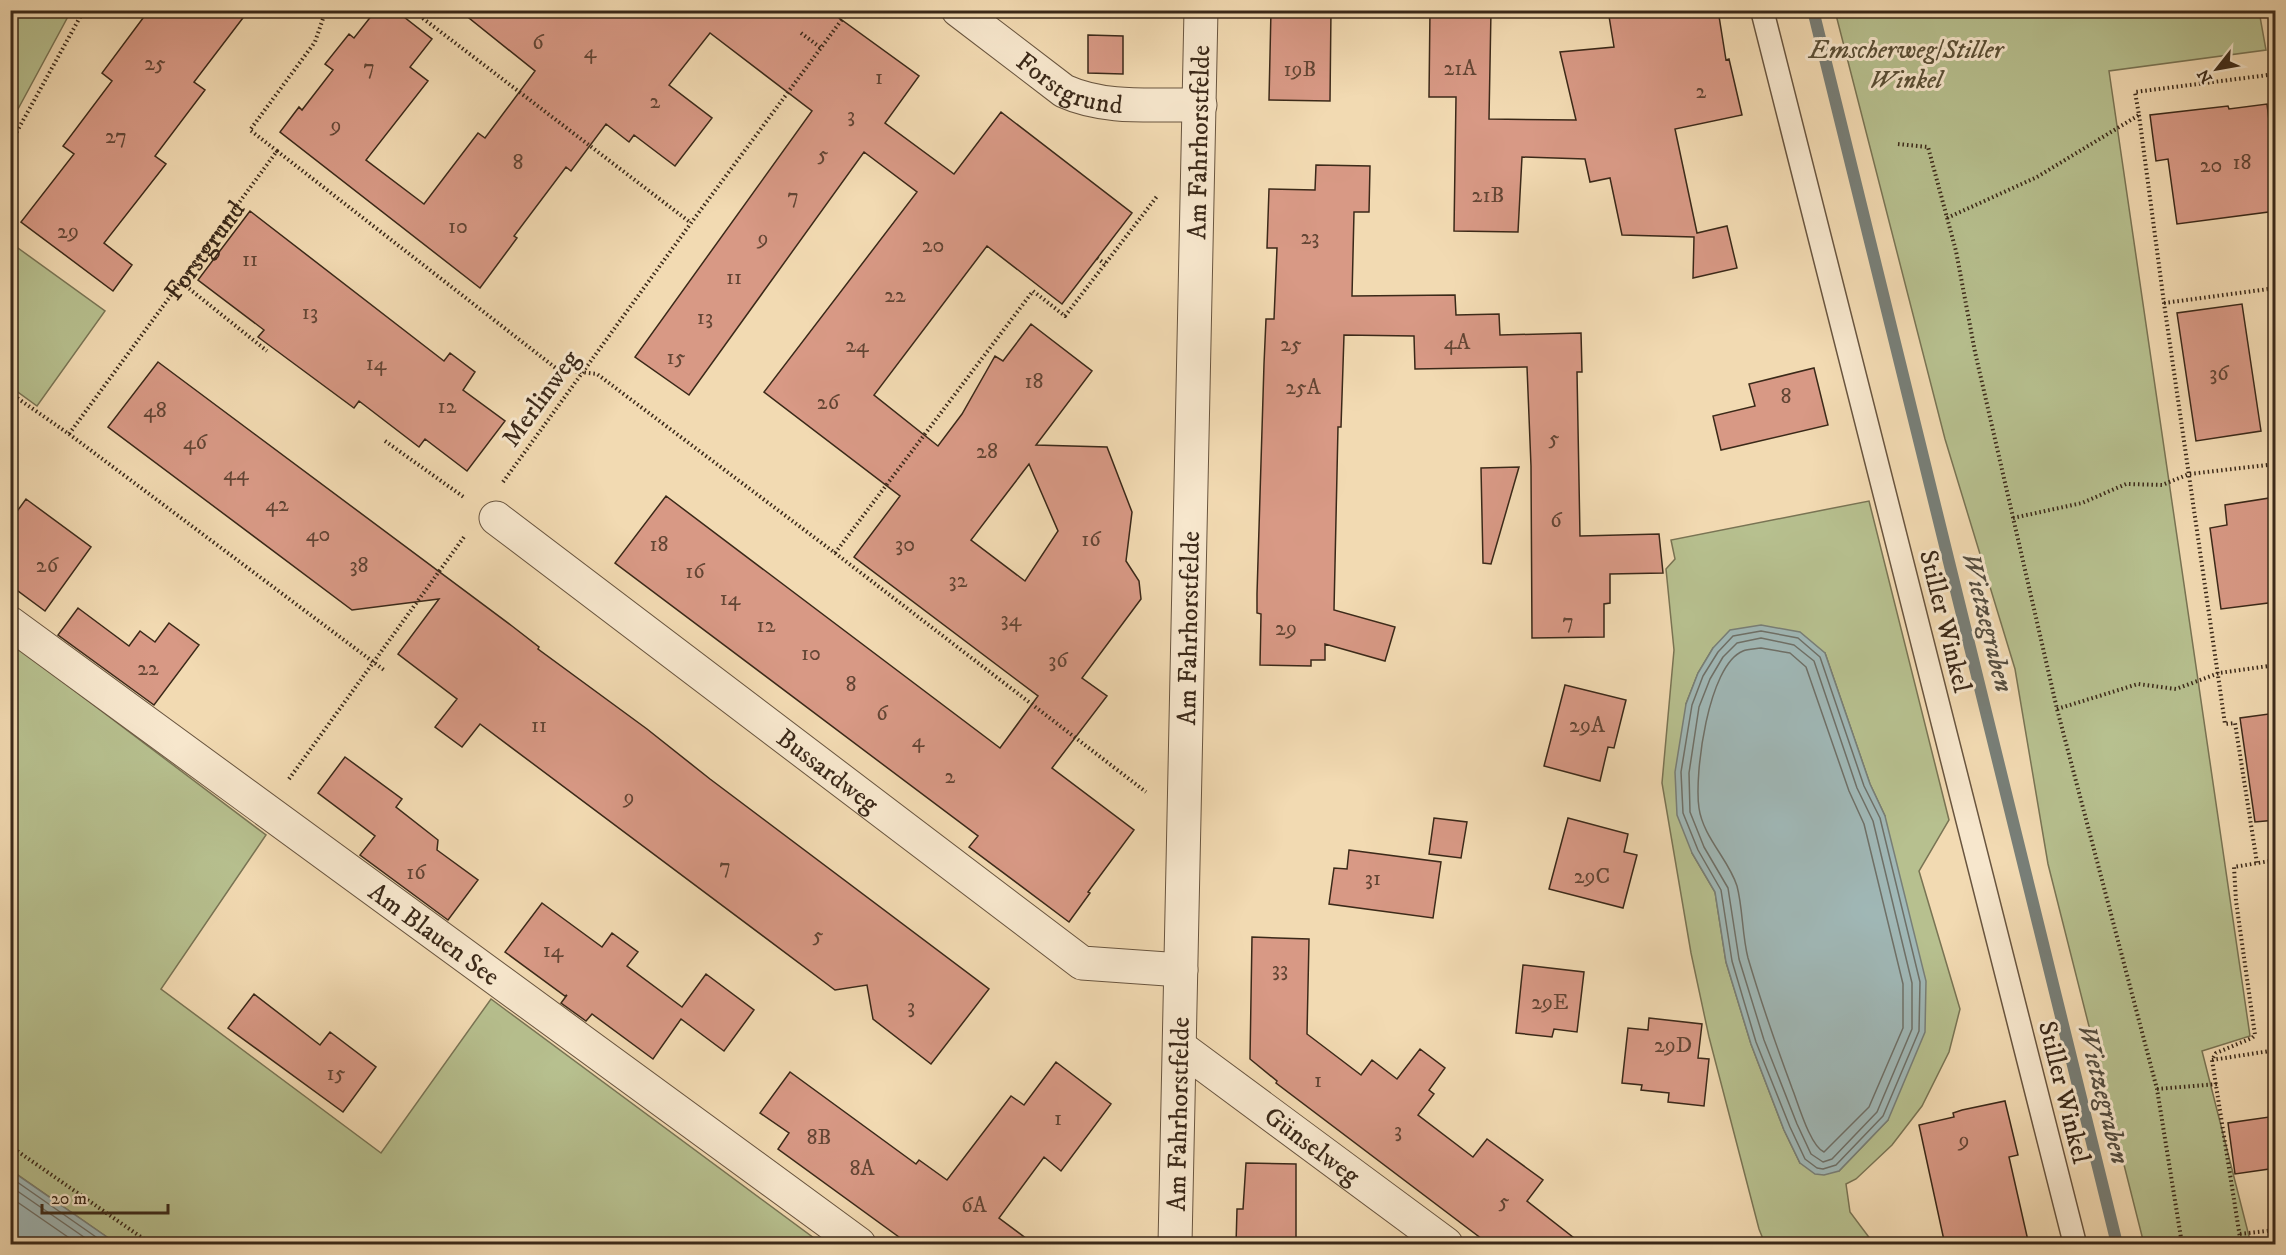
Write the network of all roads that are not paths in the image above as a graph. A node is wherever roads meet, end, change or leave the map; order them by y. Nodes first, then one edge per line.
1 (958, 10) edge
2 (1201, 10) edge
3 (1762, 10) edge
4 (1200, 105) junction
5 (489, 514) road end
6 (10, 623) edge
7 (1181, 970) junction
8 (1180, 1047) junction
9 (859, 1245) edge
10 (1175, 1245) edge
11 (1446, 1245) edge
12 (2075, 1245) edge

1 - 4 street, Forstgrund
2 - 4 street, Am Fahrhorstfelde
3 - 12 lane, Stiller Winkel
4 - 7 street, Am Fahrhorstfelde
5 - 7 street, Bussardweg
6 - 9 street, Am Blauen See
7 - 8 street, Am Fahrhorstfelde
8 - 10 street, Am Fahrhorstfelde
8 - 11 street, Günselweg

